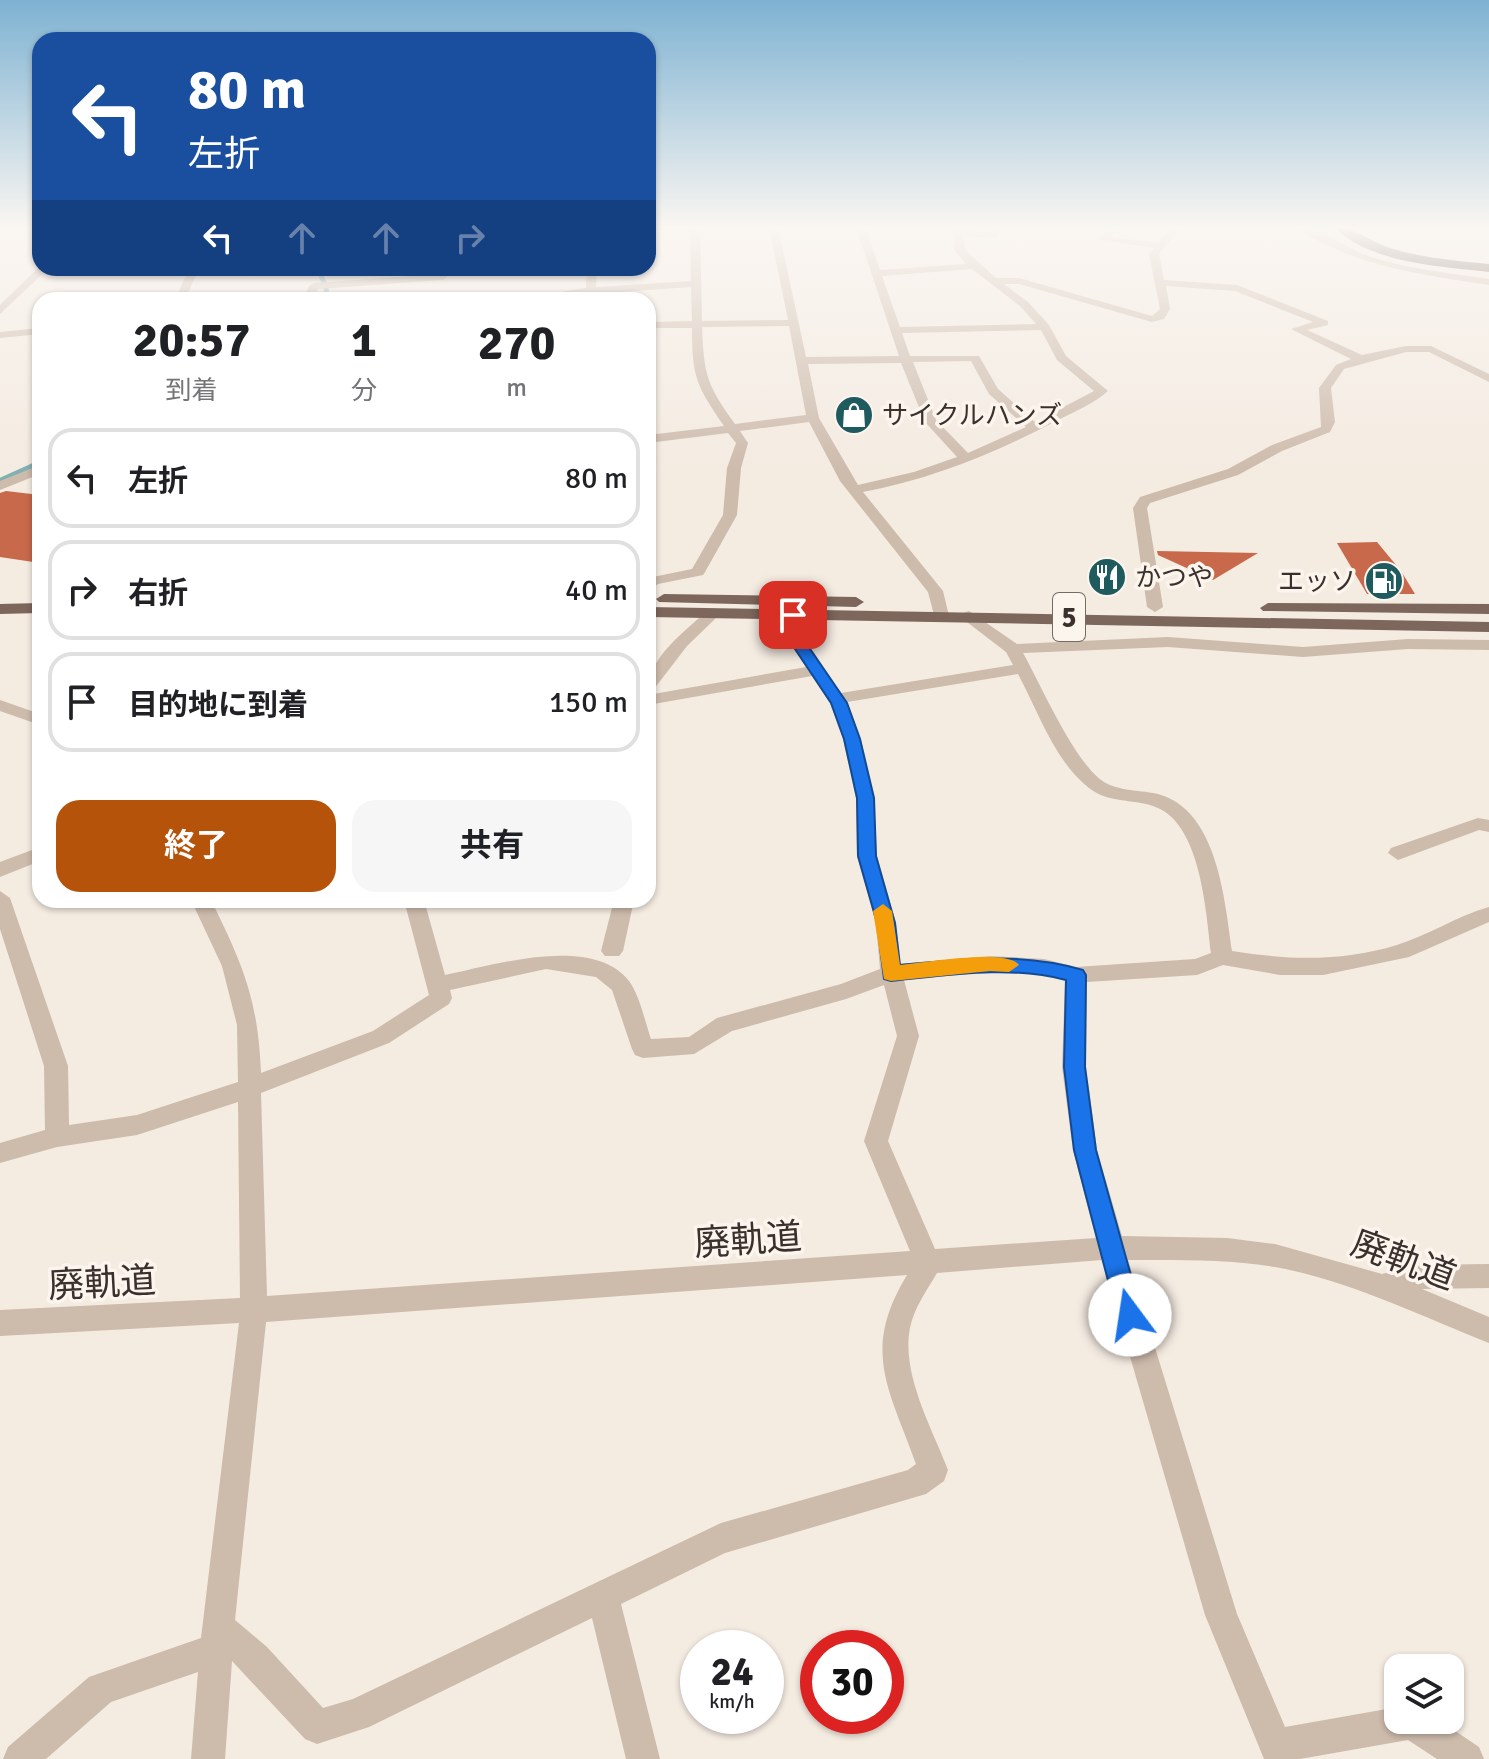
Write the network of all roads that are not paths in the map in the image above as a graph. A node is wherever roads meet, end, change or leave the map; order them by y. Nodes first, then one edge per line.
1 (697, 309) edge
2 (790, 309) edge
3 (890, 309) edge
4 (1029, 309) edge
5 (1117, 309) edge
6 (1165, 309) edge
7 (1289, 309) edge
8 (697, 323) junction
9 (793, 323) junction
10 (656, 325) edge
11 (1045, 327) junction
12 (897, 330) junction
13 (32, 332) edge
14 (0, 335) edge
15 (1361, 359) junction
16 (908, 360) junction
17 (800, 361) junction
18 (1489, 379) edge
19 (813, 418) junction
20 (732, 427) junction
21 (1033, 427) junction
22 (656, 436) edge
23 (965, 458) junction
24 (32, 472) edge
25 (0, 486) edge
26 (854, 490) junction
27 (656, 580) edge
28 (0, 596) edge
29 (32, 596) edge
30 (656, 599) edge
31 (1155, 607) junction
32 (32, 608) edge
33 (0, 609) edge
34 (939, 609) junction
35 (1489, 609) edge
36 (656, 612) edge
37 (712, 614) junction
38 (793, 615) junction
39 (969, 616) junction
40 (1171, 619) junction
41 (1489, 627) edge
42 (1178, 643) junction
43 (1489, 645) edge
44 (1013, 649) junction
45 (1024, 668) junction
46 (817, 670) junction
47 (656, 675) edge
48 (656, 699) edge
49 (837, 699) junction
50 (0, 705) edge
51 (32, 717) edge
52 (1489, 826) edge
53 (1398, 853) dead end
54 (32, 857) edge
55 (0, 870) edge
56 (0, 898) edge
57 (205, 908) edge
58 (416, 908) edge
59 (622, 908) edge
60 (1489, 914) edge
61 (612, 951) dead end
62 (1222, 957) junction
63 (891, 973) junction
64 (1076, 975) junction
65 (437, 985) junction
66 (250, 1088) junction
67 (57, 1137) junction
68 (0, 1153) edge
69 (1113, 1248) junction
70 (928, 1263) junction
71 (1489, 1276) edge
72 (1382, 1286) junction
73 (254, 1310) junction
74 (0, 1323) edge
75 (1489, 1330) edge
76 (603, 1596) junction
77 (218, 1638) junction
78 (1279, 1752) edge
79 (20, 1759) edge
80 (208, 1759) edge
81 (643, 1759) edge
82 (1467, 1759) edge

1 - 8 street
2 - 9 street
3 - 12 street
4 - 11 street
5 - 6 street
7 - 15 street
8 - 9 street
8 - 10 street
8 - 20 street
9 - 17 street
11 - 12 street
11 - 21 street
12 - 16 street
13 - 14 street
15 - 18 street
15 - 31 street
16 - 17 street
16 - 21 street
16 - 23 street
17 - 19 street
19 - 20 street
19 - 26 street
20 - 22 street
20 - 27 street
21 - 23 street
23 - 26 street
24 - 25 street
26 - 34 street
28 - 29 main road
30 - 34 main road, 5
31 - 34 main road, 5
31 - 35 main road, 5
32 - 33 main road
34 - 38 main road, 5
34 - 39 main road, 5
36 - 37 main road, 5
37 - 38 main road, 5
37 - 47 street
38 - 46 street
39 - 40 main road, 5
39 - 44 street
40 - 41 main road, 5
40 - 42 street
42 - 43 street
42 - 44 street
44 - 45 street
45 - 49 street
45 - 62 street
46 - 48 street
46 - 49 street
49 - 63 street
50 - 51 street
52 - 53 street
54 - 55 street
56 - 67 street
57 - 66 street
58 - 65 street
59 - 61 street
60 - 62 street
62 - 64 street
63 - 64 street
63 - 65 street
63 - 70 street
64 - 69 street
65 - 66 street
66 - 67 street
66 - 73 street
67 - 68 street
69 - 70 street, 廃軌道
69 - 72 street, 廃軌道
69 - 78 street
70 - 73 street, 廃軌道
70 - 76 street
71 - 72 street
72 - 75 street, 廃軌道
73 - 74 street, 廃軌道
73 - 77 street
76 - 77 street
76 - 81 street
77 - 79 street
77 - 80 street
78 - 82 street

